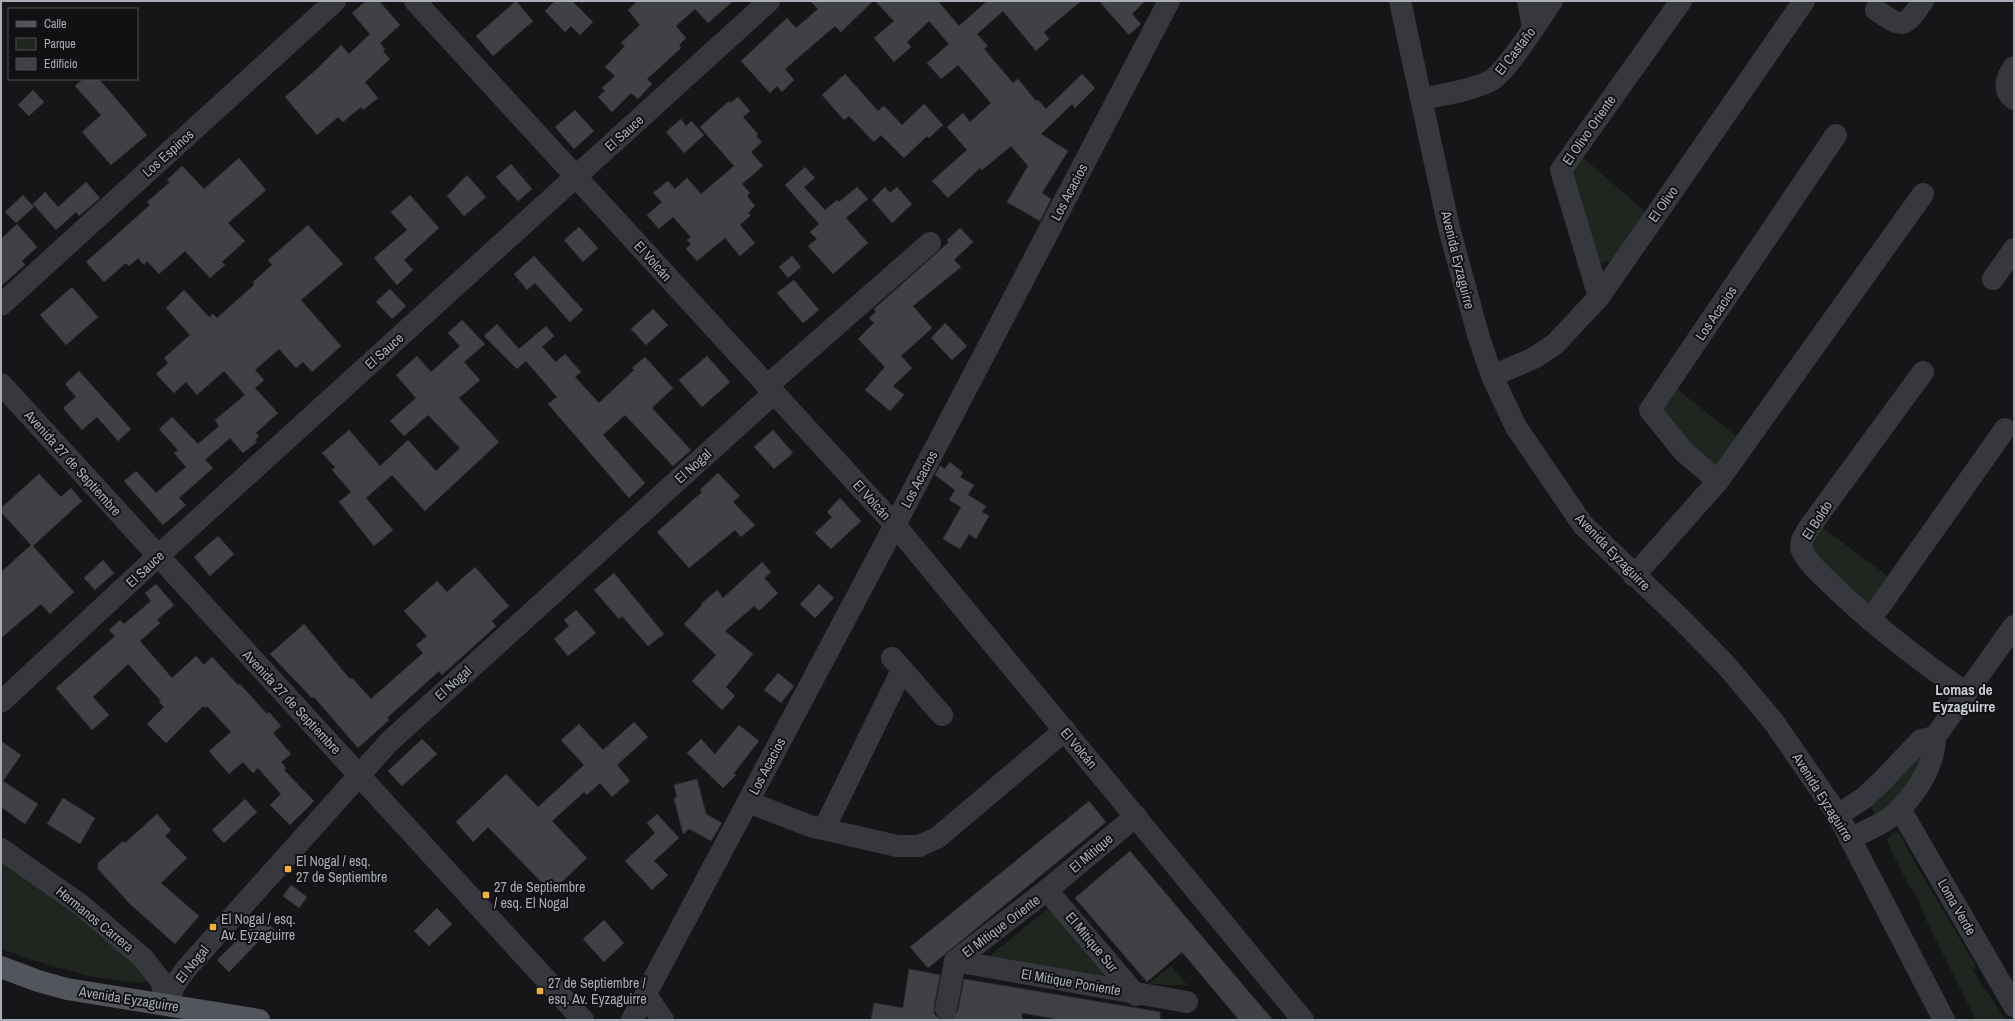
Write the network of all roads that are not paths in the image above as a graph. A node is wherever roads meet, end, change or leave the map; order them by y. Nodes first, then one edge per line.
1 (335, 1) edge
2 (415, 1) edge
3 (769, 1) edge
4 (1169, 1) edge
5 (1400, 1) edge
6 (1528, 1) edge
7 (1552, 1) edge
8 (1681, 1) edge
9 (1804, 1) edge
10 (1923, 1) edge
11 (1876, 10) dead end
12 (1534, 28) junction
13 (2014, 67) edge
14 (1422, 99) junction
15 (2014, 99) edge
16 (1836, 135) dead end
17 (576, 177) junction
18 (1923, 194) dead end
19 (930, 243) dead end
20 (2014, 249) edge
21 (2003, 274) edge
22 (1599, 297) junction
23 (1, 305) edge
24 (1923, 372) dead end
25 (1492, 376) junction
26 (1, 384) edge
27 (771, 389) junction
28 (2005, 428) dead end
29 (1718, 481) junction
30 (895, 525) junction
31 (158, 556) junction
32 (1634, 576) junction
33 (1870, 620) junction
34 (2014, 626) edge
35 (1966, 693) junction
36 (1, 702) edge
37 (942, 715) dead end
38 (1064, 730) junction
39 (1935, 737) junction
40 (359, 776) junction
41 (748, 802) junction
42 (1900, 809) junction
43 (1838, 815) junction
44 (1136, 816) junction
45 (824, 829) junction
46 (1850, 839) junction
47 (1, 849) edge
48 (1047, 890) junction
49 (955, 961) junction
50 (1, 967) edge
51 (2008, 980) edge
52 (646, 995) junction
53 (1136, 995) junction
54 (1187, 1002) dead end
55 (168, 1005) junction
56 (2014, 1006) edge
57 (946, 1009) dead end
58 (259, 1020) edge
59 (583, 1020) edge
60 (632, 1020) edge
61 (662, 1020) edge
62 (1303, 1020) edge
63 (1944, 1020) edge

1 - 23 street, Los Espinos
2 - 17 street, El Volcán
3 - 17 street, El Sauce
4 - 30 street, Los Acacios
5 - 14 street, Avenida Eyzaguirre
6 - 12 street
7 - 12 street, El Castaño
8 - 22 street, El Olivo Oriente
9 - 22 street, El Olivo
10 - 11 street
12 - 14 street, El Castaño
13 - 15 street
14 - 25 street, Avenida Eyzaguirre
16 - 29 street, Los Acacios
17 - 27 street, El Volcán
17 - 31 street, El Sauce
18 - 29 street
19 - 27 street, El Nogal
20 - 21 street
22 - 25 street, El Olivo
24 - 33 street, El Boldo
25 - 32 street, Avenida Eyzaguirre
26 - 31 street, Avenida 27 de Septiembre
27 - 30 street, El Volcán
27 - 40 street, El Nogal
28 - 33 street
29 - 32 street
30 - 38 street, El Volcán
30 - 41 street, Los Acacios
31 - 36 street, El Sauce
31 - 40 street, Avenida 27 de Septiembre
32 - 43 street, Avenida Eyzaguirre
33 - 35 street, El Boldo
34 - 35 street
35 - 39 street
37 - 45 street
38 - 44 street, El Volcán
38 - 45 street
39 - 42 street
39 - 43 street
40 - 55 street, El Nogal
40 - 59 street, Avenida 27 de Septiembre
41 - 45 street
41 - 52 street, Los Acacios
42 - 46 street
42 - 51 street, Loma Verde
43 - 46 street, Avenida Eyzaguirre
44 - 48 street, El Mitique
44 - 62 street, El Volcán
46 - 63 street, Avenida Eyzaguirre
47 - 55 street, Hermanos Carrera
48 - 49 street, El Mitique Oriente
48 - 53 street, El Mitique Sur
49 - 53 street, El Mitique Poniente
49 - 57 street
50 - 55 main road, Avenida Eyzaguirre
51 - 56 street, Loma Verde
52 - 60 street, Los Acacios
52 - 61 street
53 - 54 street, El Mitique Poniente
55 - 58 main road, Avenida Eyzaguirre

